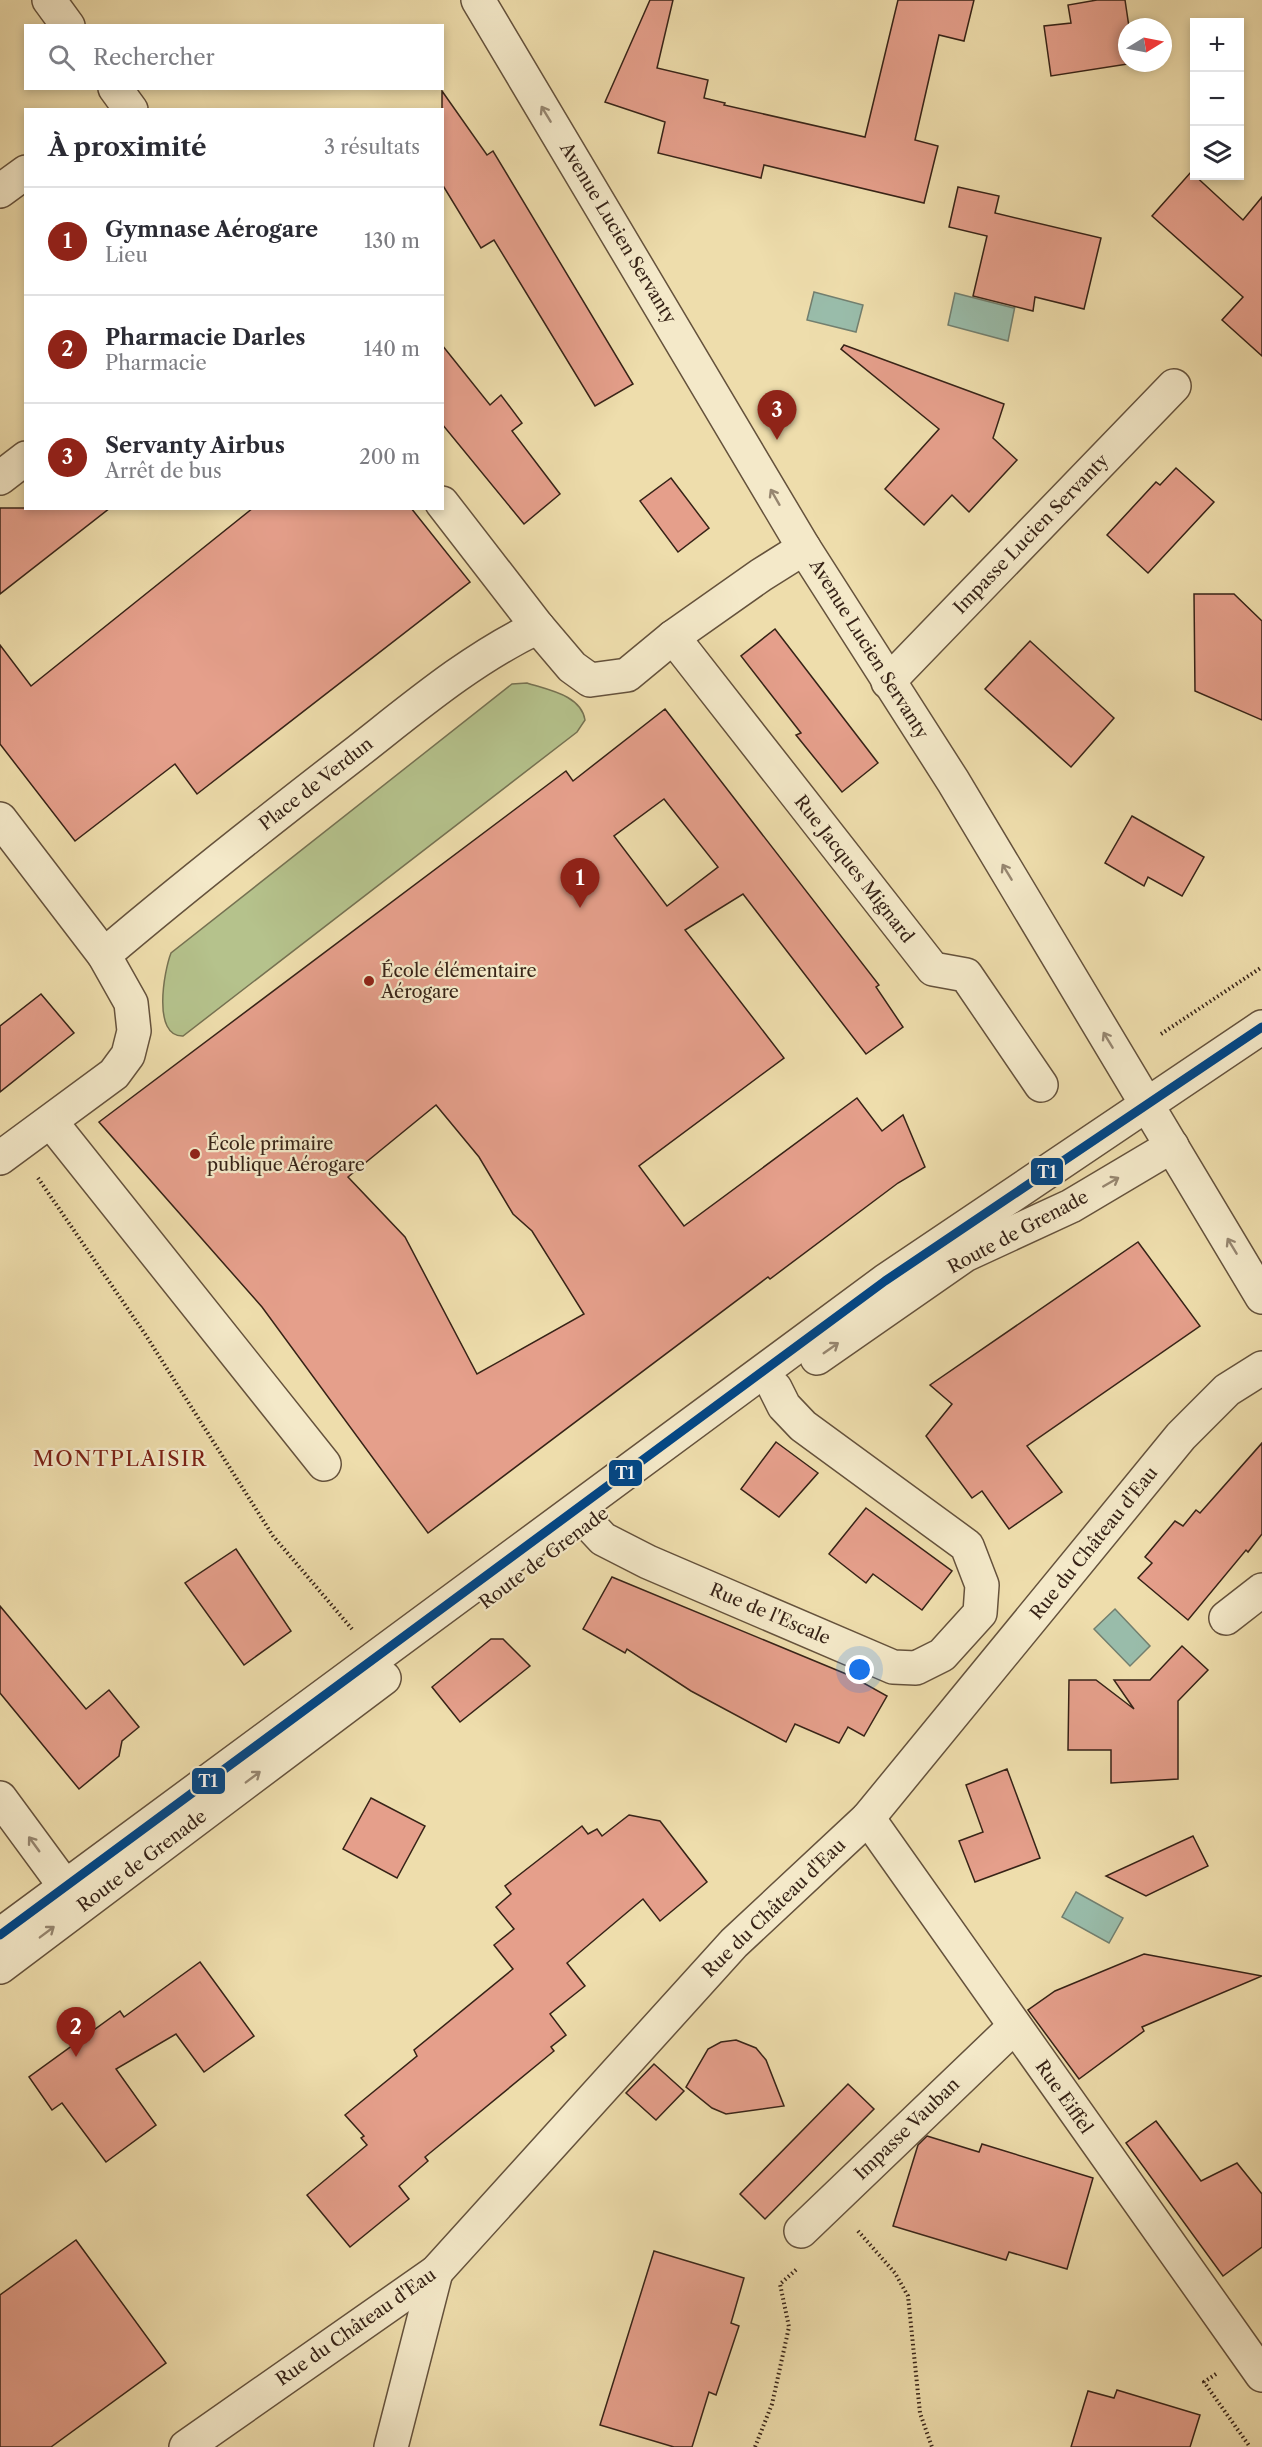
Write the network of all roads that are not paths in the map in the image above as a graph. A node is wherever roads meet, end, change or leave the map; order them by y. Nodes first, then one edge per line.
1 (49, 0) edge
2 (478, 0) edge
3 (67, 24) edge
4 (24, 173) edge
5 (0, 191) edge
6 (1174, 386) dead end
7 (24, 460) edge
8 (0, 478) edge
9 (444, 505) edge
10 (804, 548) junction
11 (538, 627) junction
12 (673, 637) junction
13 (888, 682) junction
14 (0, 819) edge
15 (104, 955) junction
16 (1262, 1006) edge
17 (1262, 1027) edge
18 (1041, 1086) dead end
19 (1144, 1096) junction
20 (51, 1122) junction
21 (1172, 1146) junction
22 (8, 1153) edge
23 (1262, 1296) edge
24 (1262, 1368) edge
25 (775, 1388) junction
26 (324, 1464) dead end
27 (589, 1524) junction
28 (1262, 1590) edge
29 (1226, 1618) dead end
30 (0, 1798) edge
31 (868, 1818) junction
32 (66, 1887) junction
33 (0, 1910) edge
34 (0, 1935) edge
35 (0, 1967) edge
36 (1014, 2027) junction
37 (801, 2231) road end
38 (436, 2272) junction
39 (1262, 2374) edge
40 (186, 2447) edge
41 (391, 2447) edge

1 - 3 street
10 -> 2 street, Avenue Lucien Servanty
4 - 5 street
6 - 13 street, Impasse Lucien Servanty
7 - 8 street
9 - 11 street
10 - 12 street
10 - 13 street, Avenue Lucien Servanty
11 - 12 street
11 - 15 street, Place de Verdun
12 - 18 street, Rue Jacques Mignard
19 -> 13 street, Avenue Lucien Servanty
14 - 15 street
15 - 20 street
16 - 19 street
17 - 19 street
19 - 21 street, Avenue Lucien Servanty
19 - 32 street
20 - 22 street
20 - 26 street
23 -> 21 street, Avenue Lucien Servanty
25 -> 21 street, Route de Grenade
24 - 31 street, Rue du Château d'Eau
25 - 27 street, Route de Grenade
25 - 27 street, Rue de l'Escale
32 -> 27 street, Route de Grenade
28 - 29 street
32 -> 30 street
31 - 36 street, Rue Eiffel
31 - 38 street, Rue du Château d'Eau
32 - 33 street
32 - 34 street
35 -> 32 street, Route de Grenade
36 - 37 street, Impasse Vauban
36 - 39 street, Rue Eiffel
38 - 40 street, Rue du Château d'Eau
38 - 41 street

